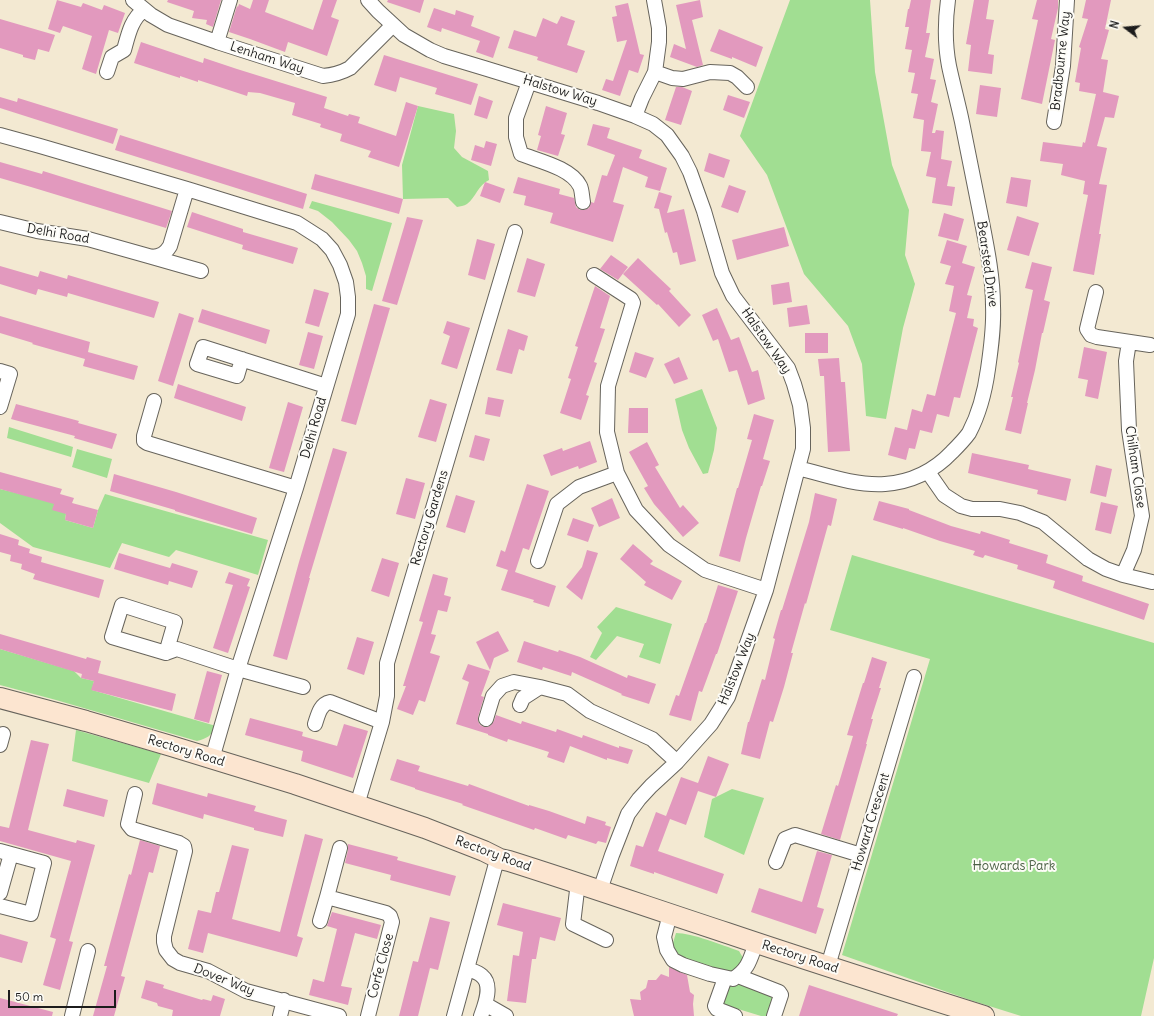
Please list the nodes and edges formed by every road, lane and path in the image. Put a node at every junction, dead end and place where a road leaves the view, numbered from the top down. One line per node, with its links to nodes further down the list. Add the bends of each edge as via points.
1 (133, 0): 7 (street, Lenham Way)
2 (230, 0): 9 (street)
3 (368, 0): 8 (street, Halstow Way)
4 (654, 0): 11 (street, via 659,28)
5 (948, 0): 33 (street, Bearsted Drive, via 946,41 949,66 990,270 994,306 993,338 979,410 974,422 960,444)
6 (1068, 0): 15 (street, Bradbourne Way, via 1064,66)
7 (144, 10): 9 (street, Lenham Way, via 168,25); 10 (street, via 138,14 131,28 124,50 112,57)
8 (393, 25): 9 (street, Lenham Way, via 350,68 334,75 323,76); 12 (street, Halstow Way, via 404,35 430,50)
9 (217, 42)
10 (107, 72)
11 (655, 72): 13 (street, via 683,79 710,72 730,73); 14 (street)
12 (529, 82): 14 (street, Halstow Way); 18 (street, via 516,118 516,137 521,154 558,167 574,177 581,187)
13 (747, 87)
14 (635, 116): 32 (street, Halstow Way, via 653,124 667,135 682,156 704,211 722,273 733,296 788,368 798,398 803,428)
15 (1054, 122)
16 (0, 136): 17 (street, Delhi Road)
17 (187, 189): 21 (street, via 170,246 162,255); 29 (street, Delhi Road, via 297,223 322,239 332,250 346,282 348,314)
18 (583, 202)
19 (0, 222): 21 (street, Delhi Road, via 88,239)
20 (515, 232): 48 (street, Rectory Gardens, via 387,663 387,696)
21 (152, 257): 22 (street, Delhi Road)
22 (201, 271)
23 (594, 274): 34 (street, via 631,299 633,303 608,386 608,432)
24 (1096, 292): 25 (street, via 1088,329 1091,335)
25 (1129, 342): 26 (street); 37 (street, Chilham Close, via 1126,361 1129,430 1142,516 1134,550)
26 (1150, 345)
27 (242, 359): 29 (street)
28 (0, 371): 31 (street, via 10,374)
29 (326, 386): 35 (street, Delhi Road)
30 (154, 401): 35 (street, via 144,436 147,444)
31 (0, 407)
32 (798, 468): 33 (street, Bearsted Drive, via 864,483 884,484 903,481); 39 (street, Halstow Way)
33 (928, 472): 37 (street, via 944,496 961,506 972,509 1000,509 1043,522 1088,559)
34 (616, 473): 36 (street, via 579,487 557,504); 39 (street, via 636,510 669,545 705,570)
35 (296, 488): 41 (street, Delhi Road)
36 (538, 561)
37 (1123, 575): 38 (street)
38 (1152, 582)
39 (766, 590): 51 (street, Halstow Way, via 728,697 711,724)
40 (166, 653): 40 (street, via 175,622 122,605 112,637); 41 (street, via 177,649)
41 (238, 669): 43 (street); 50 (street, Delhi Road)
42 (914, 677): 56 (street, Howard Crescent)
43 (303, 687)
44 (540, 687): 46 (street, via 523,698); 47 (street, via 514,682 502,686 493,696); 51 (street, via 567,694 590,711 652,739)
45 (0, 698): 50 (street, Rectory Road)
46 (520, 705)
47 (486, 718)
48 (382, 722): 49 (street, via 330,702 322,706); 53 (street, Rectory Gardens)
49 (315, 724)
50 (212, 759): 53 (street, Rectory Road)
51 (677, 762): 60 (street, Halstow Way, via 651,786 628,814)
52 (135, 794): 72 (street, Dover Way, via 128,824 132,830 184,846 185,851 164,936 169,955 180,963 208,971 246,991)
53 (356, 805): 57 (street, Rectory Road, via 484,850)
54 (340, 848): 62 (street)
55 (5, 852): 61 (street); 63 (street, via 44,863 30,914)
56 (861, 855): 58 (street, via 795,835 786,839); 69 (street, Howard Crescent)
57 (500, 859): 59 (street, Rectory Road); 70 (street, via 495,867)
58 (776, 862)
59 (578, 882): 60 (street, Rectory Road); 66 (street, via 573,924)
60 (600, 890): 64 (street, Rectory Road)
61 (0, 893)
62 (327, 897): 65 (street); 77 (street, Corfe Close, via 390,916 391,928)
63 (0, 906)
64 (670, 914): 67 (street, Rectory Road); 71 (street, via 664,937 673,960 710,974)
65 (320, 921)
66 (606, 940)
67 (756, 943): 69 (street, Rectory Road); 71 (street, via 748,966)
68 (88, 951): 74 (street)
69 (828, 966): 82 (street, Rectory Road)
70 (467, 969): 73 (street, via 479,974 487,984); 78 (street)
71 (732, 977): 80 (street, via 715,1006); 81 (street, via 779,992 781,994)
72 (284, 1000): 75 (street); 76 (street, Dover Way)
73 (483, 1010): 79 (street)
74 (72, 1016)
75 (280, 1016)
76 (339, 1016)
77 (368, 1016)
78 (454, 1016)
79 (506, 1016)
80 (736, 1016)
81 (774, 1016)
82 (984, 1016)

